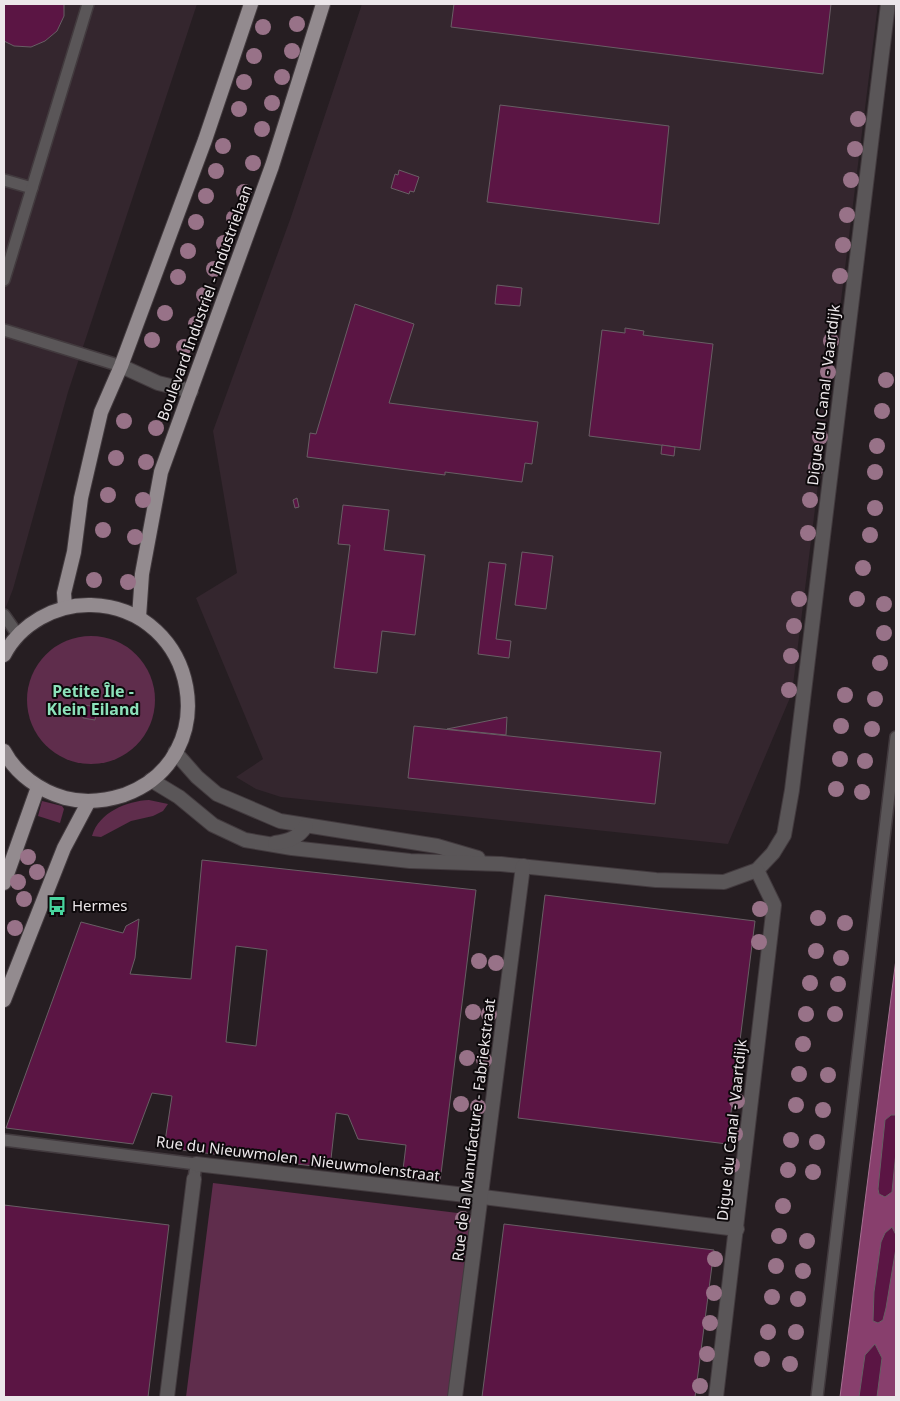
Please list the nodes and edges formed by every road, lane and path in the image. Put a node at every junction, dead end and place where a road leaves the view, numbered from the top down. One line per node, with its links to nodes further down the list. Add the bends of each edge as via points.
1 (88, 4): 6 (lane)
2 (251, 4): 9 (main road, via 205,140)
3 (323, 4): 10 (main road, Boulevard Industriel - Industrielaan, via 272,166)
4 (888, 4): 26 (street, Digue du Canal - Vaartdijk, via 792,790 784,835)
5 (4, 180): 6 (lane)
6 (32, 188): 7 (lane)
7 (4, 280)
8 (4, 330): 9 (lane)
9 (121, 366): 10 (street, via 158,383); 11 (main road, via 101,412 64,593)
10 (190, 391): 13 (main road, Boulevard Industriel - Industrielaan, via 161,472 142,574)
11 (65, 607): 13 (main road, via 103,605); 14 (main road, via 32,623)
12 (4, 615): 14 (lane)
13 (139, 617): 18 (main road, via 168,643 185,677 188,715)
14 (18, 635): 15 (main road)
15 (4, 655)
16 (896, 737): 37 (lane)
17 (4, 751): 20 (main road, via 21,774)
18 (175, 752): 19 (main road); 22 (street, via 217,794 280,820)
19 (151, 780): 21 (main road, via 132,792 111,799); 23 (street, via 214,825 245,840)
20 (38, 787): 21 (main road, via 54,795); 27 (main road)
21 (89, 801): 28 (main road, via 64,848)
22 (306, 826): 23 (street, via 301,834 289,841); 24 (street, via 437,846)
23 (267, 844): 24 (street, via 410,861)
24 (501, 864): 25 (street)
25 (523, 866): 26 (street, via 656,880 724,882); 32 (street, Rue de la Manufacture - Fabriekstraat)
26 (757, 870): 33 (street, Digue du Canal - Vaartdijk, via 774,905)
27 (4, 884)
28 (4, 1000)
29 (4, 1140): 30 (lane, Rue du Nieuwmolen - Nieuwmolenstraat)
30 (196, 1164): 31 (lane); 32 (street, Rue du Nieuwmolen - Nieuwmolenstraat)
31 (194, 1179): 34 (street)
32 (483, 1197): 33 (street, Rue du Nieuwmolen - Nieuwmolenstraat); 35 (street, Rue de la Manufacture - Fabriekstraat)
33 (737, 1229): 36 (street, Digue du Canal - Vaartdijk)
34 (167, 1397)
35 (455, 1397)
36 (716, 1397)
37 (818, 1397)

